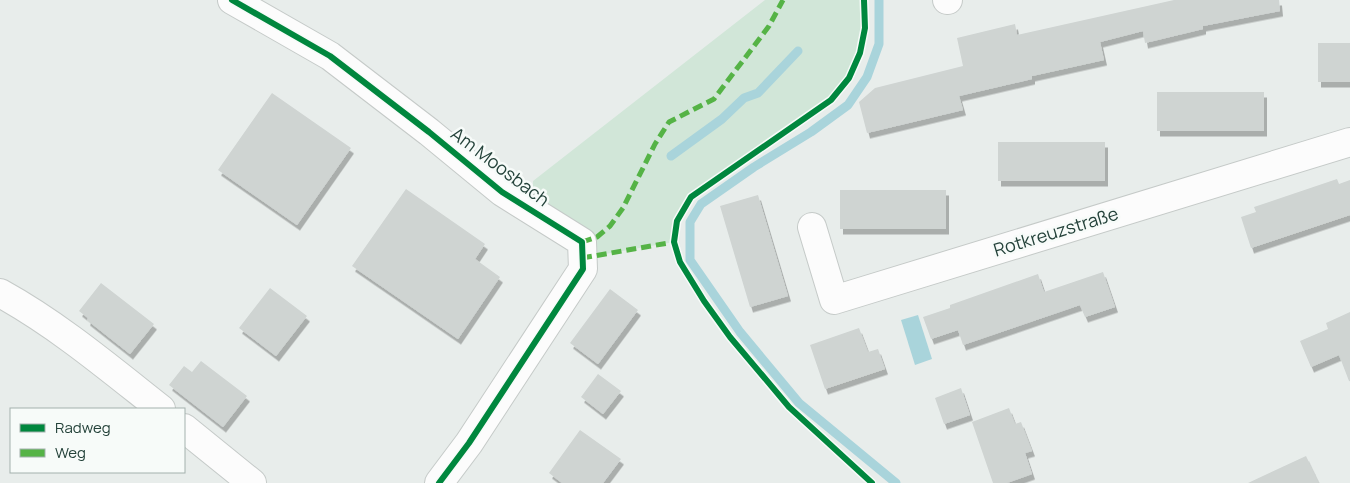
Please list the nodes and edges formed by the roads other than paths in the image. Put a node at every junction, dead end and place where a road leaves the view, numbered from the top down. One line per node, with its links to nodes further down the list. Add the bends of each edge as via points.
1 (232, 0): 8 (street, Am Moosbach, via 330,56 502,192 582,242 583,269 469,443)
2 (1350, 142): 3 (street, Rotkreuzstraße, via 834,300)
3 (812, 227)
4 (0, 293): 5 (street, via 102,362)
5 (159, 408)
6 (185, 429): 7 (street)
7 (252, 483)
8 (439, 483)

